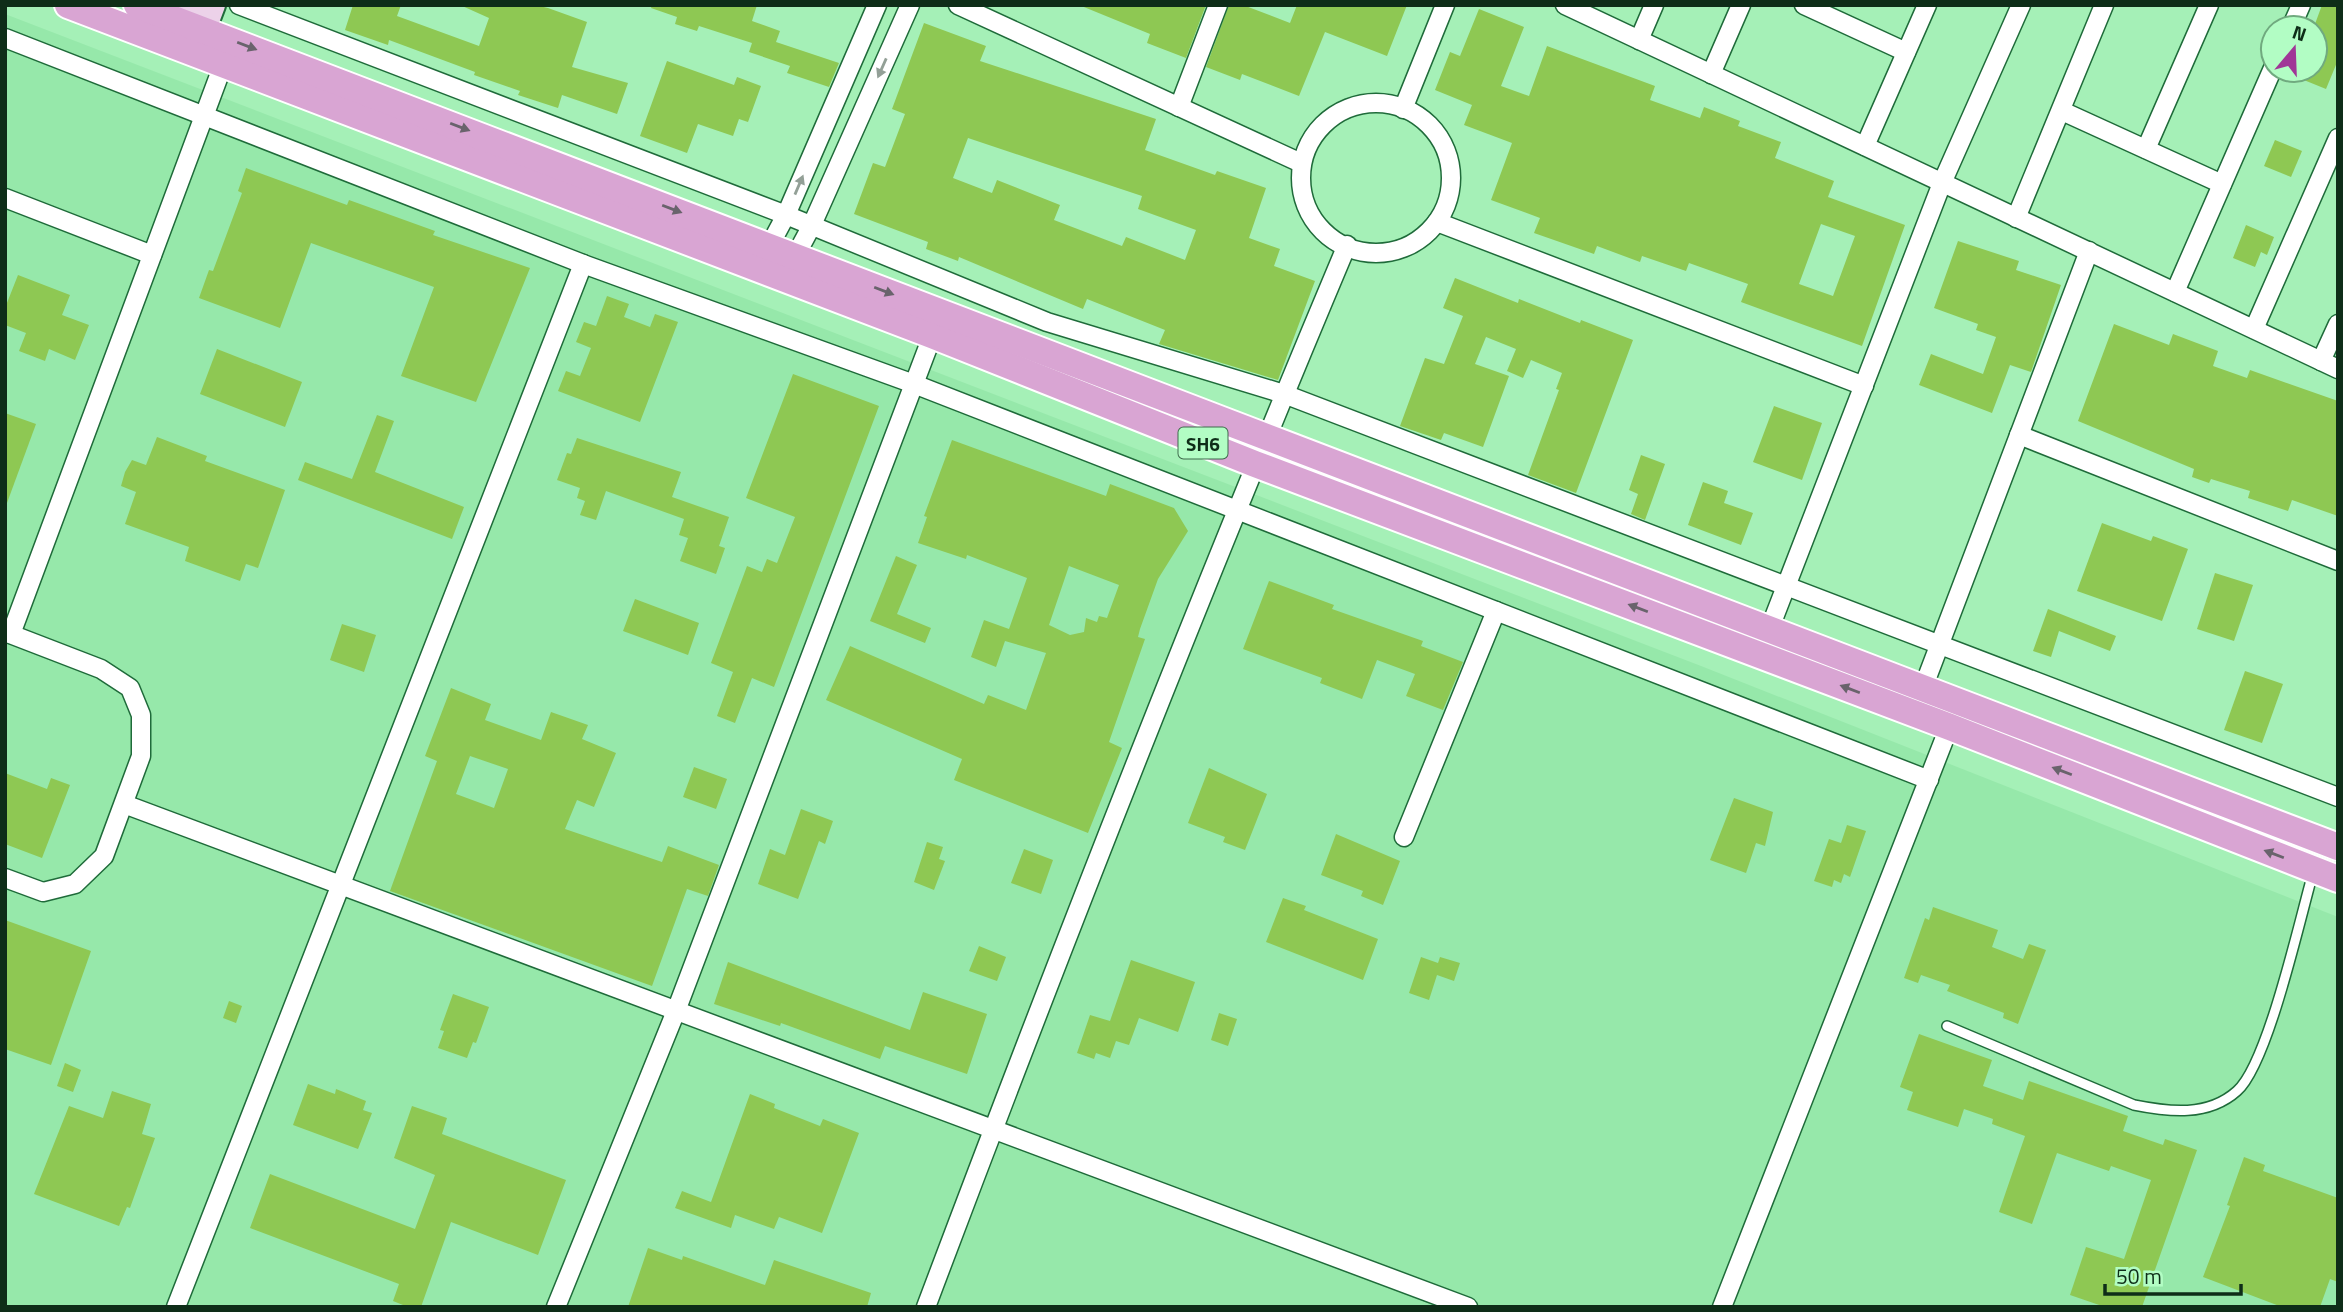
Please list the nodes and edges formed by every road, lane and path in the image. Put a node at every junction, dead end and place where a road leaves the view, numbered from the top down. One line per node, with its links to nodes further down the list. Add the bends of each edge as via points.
1 (68, 5): 19 (main road, SH6)
2 (137, 5): 19 (main road, SH6)
3 (239, 5): 37 (street)
4 (877, 5): 37 (street, one-way to 4)
5 (909, 5): 40 (street, one-way to 40)
6 (958, 5): 26 (street)
7 (1218, 5): 26 (street)
8 (1445, 5): 27 (street)
9 (1564, 5): 21 (street)
10 (1654, 5): 21 (street)
11 (1741, 5): 24 (street)
12 (1804, 5): 18 (street)
13 (1927, 5): 22 (street)
14 (2021, 5): 34 (street)
15 (2083, 5): 17 (street)
16 (2209, 5): 32 (street)
17 (2102, 9): 28 (street)
18 (1833, 11): 22 (street)
19 (193, 27): 23 (main road, SH6); 44 (main road, SH6, one-way to 44)
20 (5, 38): 29 (street)
21 (1639, 40): 24 (street)
22 (1906, 52): 31 (street)
23 (223, 65): 29 (street); 44 (main road, SH6)
24 (1712, 74): 31 (street)
25 (2266, 84): 35 (street)
26 (1180, 107): 33 (street)
27 (1404, 108): 33 (street, via 1390,103 1360,104 1333,115 1313,135); 39 (street, via 1439,135 1450,162 1450,192)
28 (2062, 111): 32 (street); 38 (street)
29 (204, 118): 43 (street); 45 (street)
30 (2338, 138): 50 (street)
31 (1865, 146): 34 (street)
32 (2146, 149): 35 (street)
33 (1301, 163): 41 (street, via 1301,192 1313,220 1329,237)
34 (1942, 183): 38 (street); 53 (street)
35 (2222, 184): 47 (street)
36 (5, 198): 43 (street)
37 (786, 215): 40 (street); 44 (street)
38 (2016, 218): 42 (street)
39 (1437, 222): 41 (street, via 1419,240 1392,251 1362,252); 53 (street)
40 (811, 228): 46 (street); 54 (street, via 1046,322)
41 (1347, 245): 54 (street)
42 (2089, 251): 47 (street); 55 (street)
43 (152, 255): 62 (street)
44 (763, 257): 46 (main road, SH6)
45 (583, 264): 52 (street); 74 (street)
46 (790, 267): 48 (main road, SH6)
47 (2175, 292): 50 (street)
48 (937, 324): 52 (street); 56 (main road, SH6); 57 (main road, SH6)
49 (2338, 324): 51 (street)
50 (2254, 329): 51 (street)
51 (2330, 365)
52 (914, 384): 58 (street); 75 (street)
53 (1864, 386): 60 (street)
54 (1284, 394): 56 (street); 60 (street)
55 (2019, 435): 59 (street); 64 (street)
56 (1265, 438): 57 (street); 63 (main road, SH6)
57 (1255, 464): 58 (street); 63 (main road, SH6, one-way to 57)
58 (1237, 510): 61 (street); 77 (street)
59 (2338, 561)
60 (1786, 586): 63 (street); 64 (street)
61 (1496, 611): 67 (street); 70 (street)
62 (8, 633): 69 (street, via 101,669 130,688 141,716 141,756)
63 (1764, 642): 65 (main road, SH6)
64 (1940, 645): 65 (street); 68 (street)
65 (1919, 701): 66 (main road, SH6)
66 (1954, 714): 67 (street); 71 (main road, SH6); 72 (main road, SH6, one-way to 66)
67 (1929, 780): 82 (street)
68 (2338, 797)
69 (124, 804): 73 (street, via 104,856 75,884 43,892); 74 (street)
70 (1405, 837)
71 (2338, 847)
72 (2326, 874): 76 (lane, via 2254,1067 2239,1090 2218,1104 2167,1112 2134,1105)
73 (5, 878)
74 (339, 885): 75 (street); 78 (street)
75 (676, 1011): 77 (street); 79 (street)
76 (1947, 1026)
77 (992, 1129): 80 (street); 81 (street)
78 (176, 1307)
79 (556, 1307)
80 (926, 1307)
81 (1468, 1307)
82 (1722, 1307)

